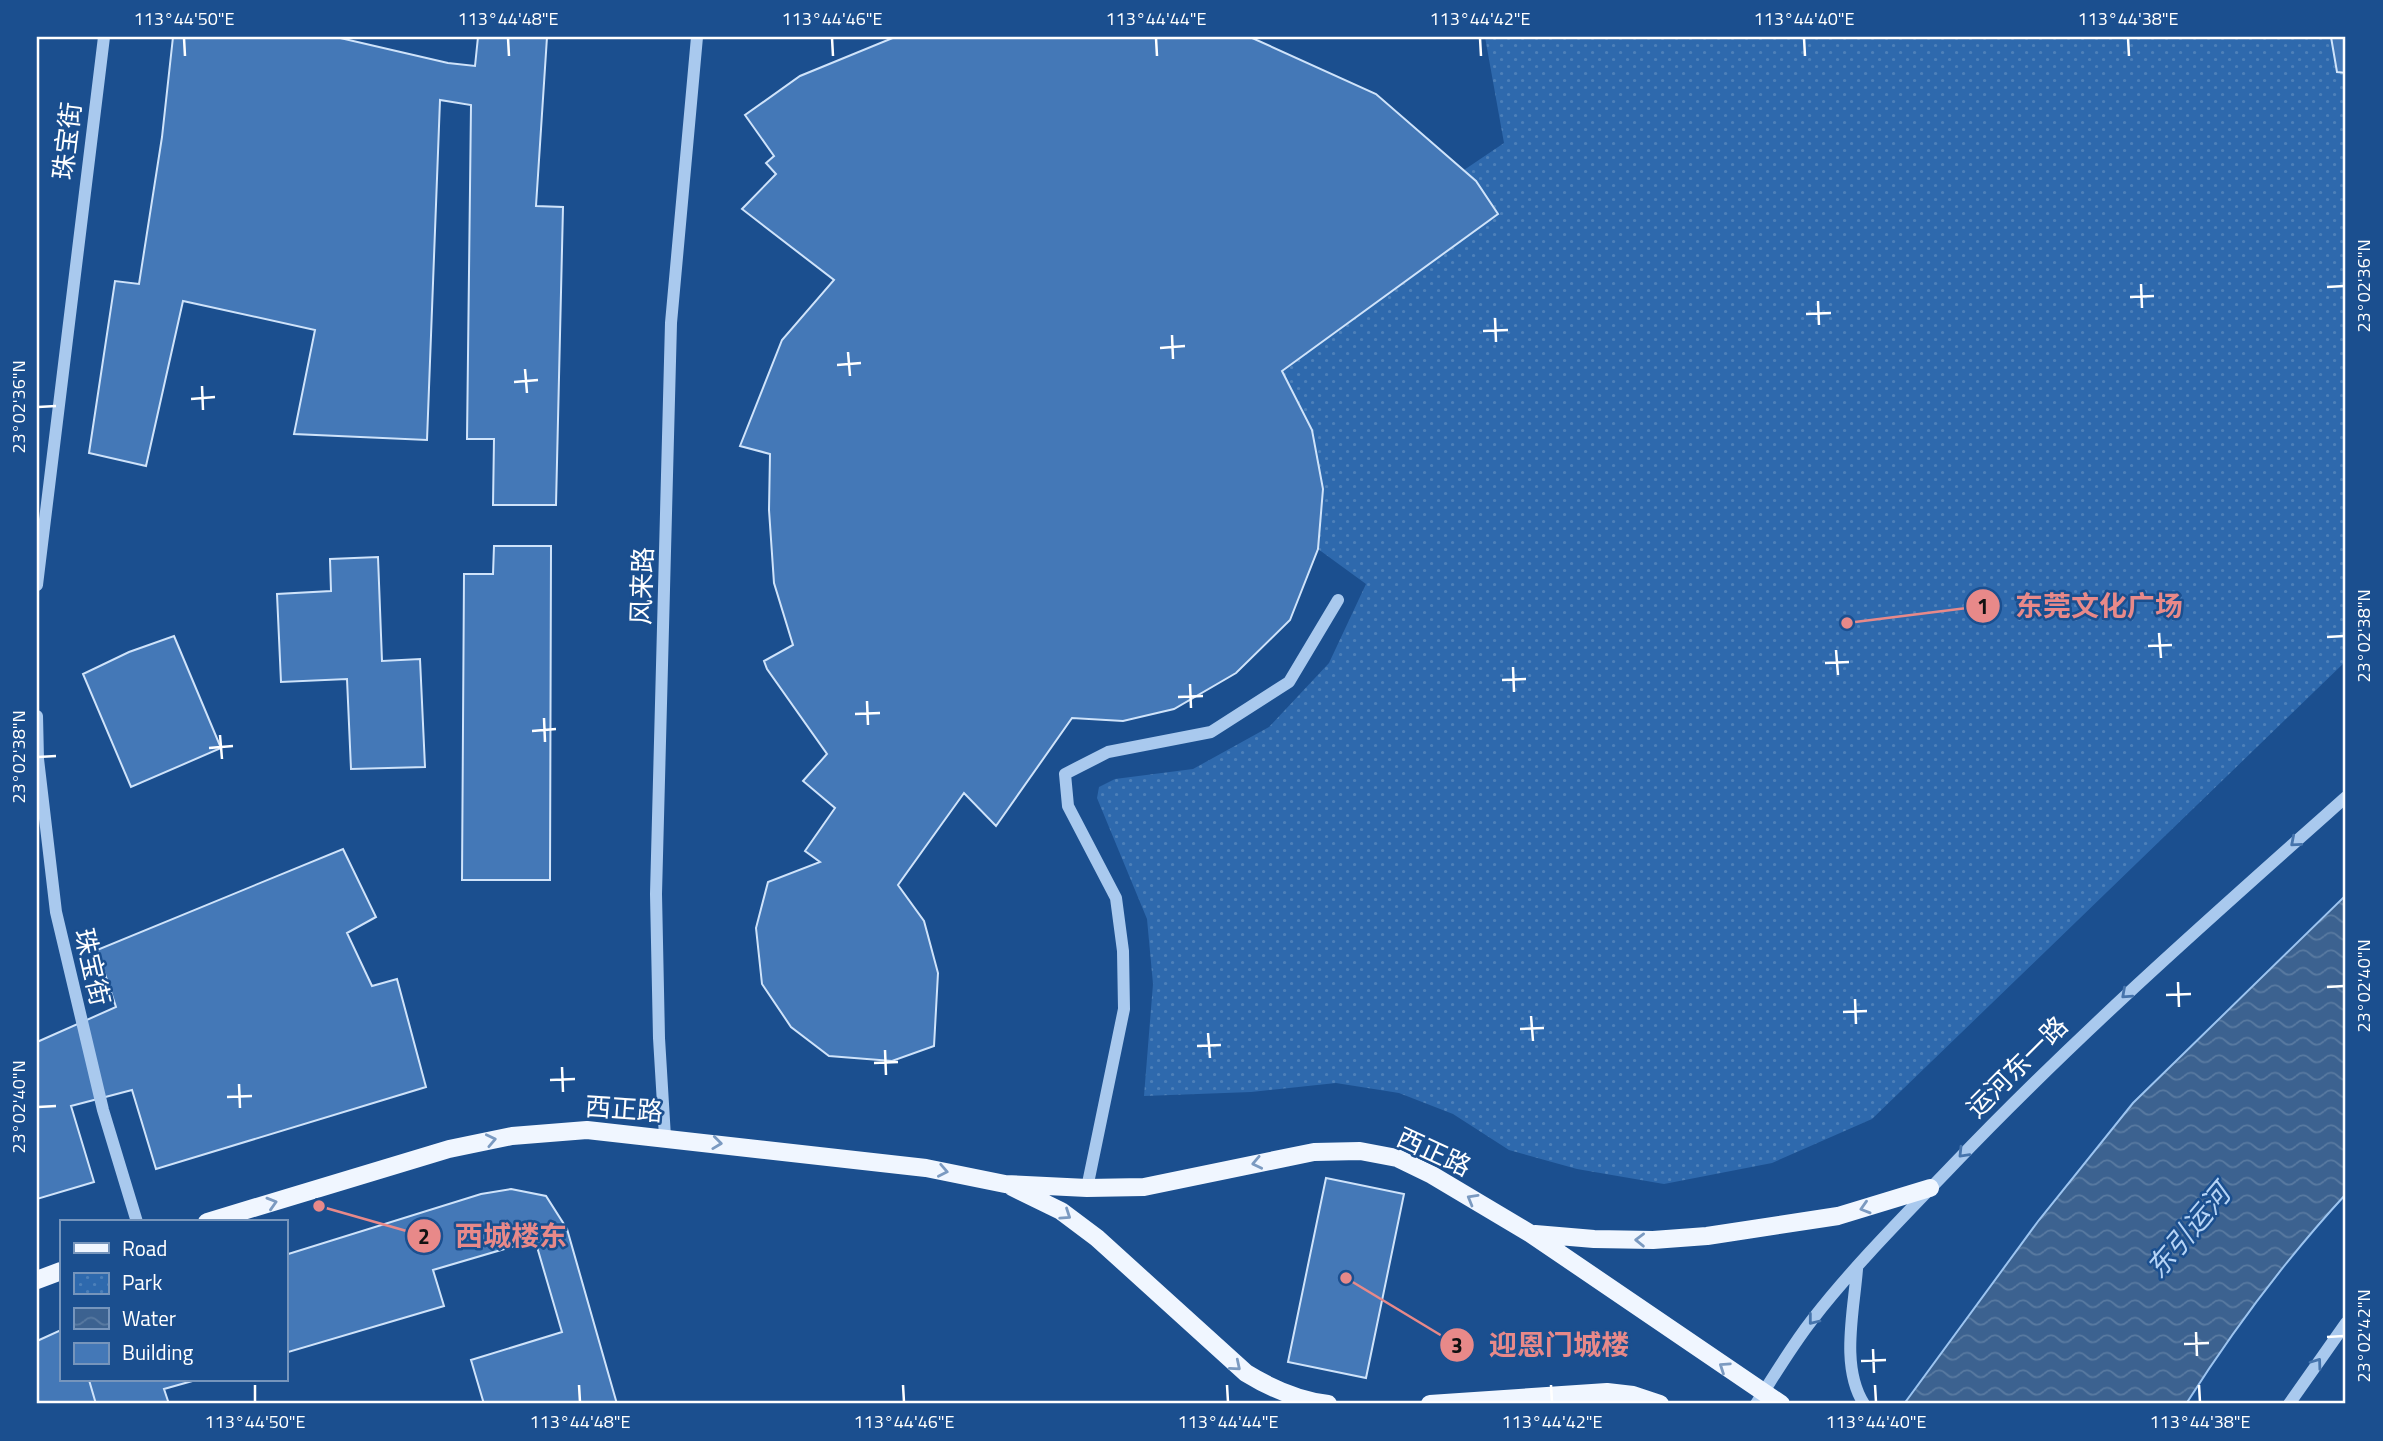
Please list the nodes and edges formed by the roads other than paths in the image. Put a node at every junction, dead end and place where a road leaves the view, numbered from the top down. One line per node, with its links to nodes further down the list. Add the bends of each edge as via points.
1 (104, 37): 3 (street, 珠宝街)
2 (697, 37): 7 (street, 风来路, via 671,323 656,894)
3 (37, 585)
4 (1338, 600): 9 (street, via 1289,682 1212,732 1108,752 1065,774 1068,806 1116,898 1123,951 1124,1009)
5 (37, 716): 11 (street, 珠宝街, via 56,912 103,1110)
6 (2346, 797): 10 (street, 运河东一路, one-way to 10, via 2082,1033)
7 (665, 1137): 8 (main road, 西正路, one-way to 8, via 926,1168); 12 (main road, 西正路, one-way to 7, via 449,1149 512,1136 587,1130)
8 (1005, 1184): 9 (main road, 西正路); 19 (main road, 西正路, one-way to 19, via 1061,1211 1097,1238 1246,1374 1270,1389)
9 (1087, 1188): 13 (main road, 西正路, one-way to 9, via 1397,1158 1360,1151 1314,1153 1144,1187)
10 (1930, 1188): 13 (main road, one-way to 13, via 1838,1216 1707,1236 1653,1240); 14 (street, 运河东一路)
11 (136, 1220)
12 (214, 1220)
13 (1531, 1234): 18 (main road, 西正路, one-way to 13)
14 (1857, 1268): 18 (street, 运河东一路, one-way to 18, via 1813,1319); 23 (street, via 1852,1358)
15 (60, 1271): 16 (main road)
16 (37, 1280)
17 (2346, 1323): 24 (street, one-way to 17)
18 (1759, 1399): 22 (main road, 西正路)
19 (1328, 1404)
20 (1430, 1404): 21 (main road, via 1606,1392)
21 (1661, 1404)
22 (1781, 1404)
23 (1864, 1404)
24 (2289, 1404)

